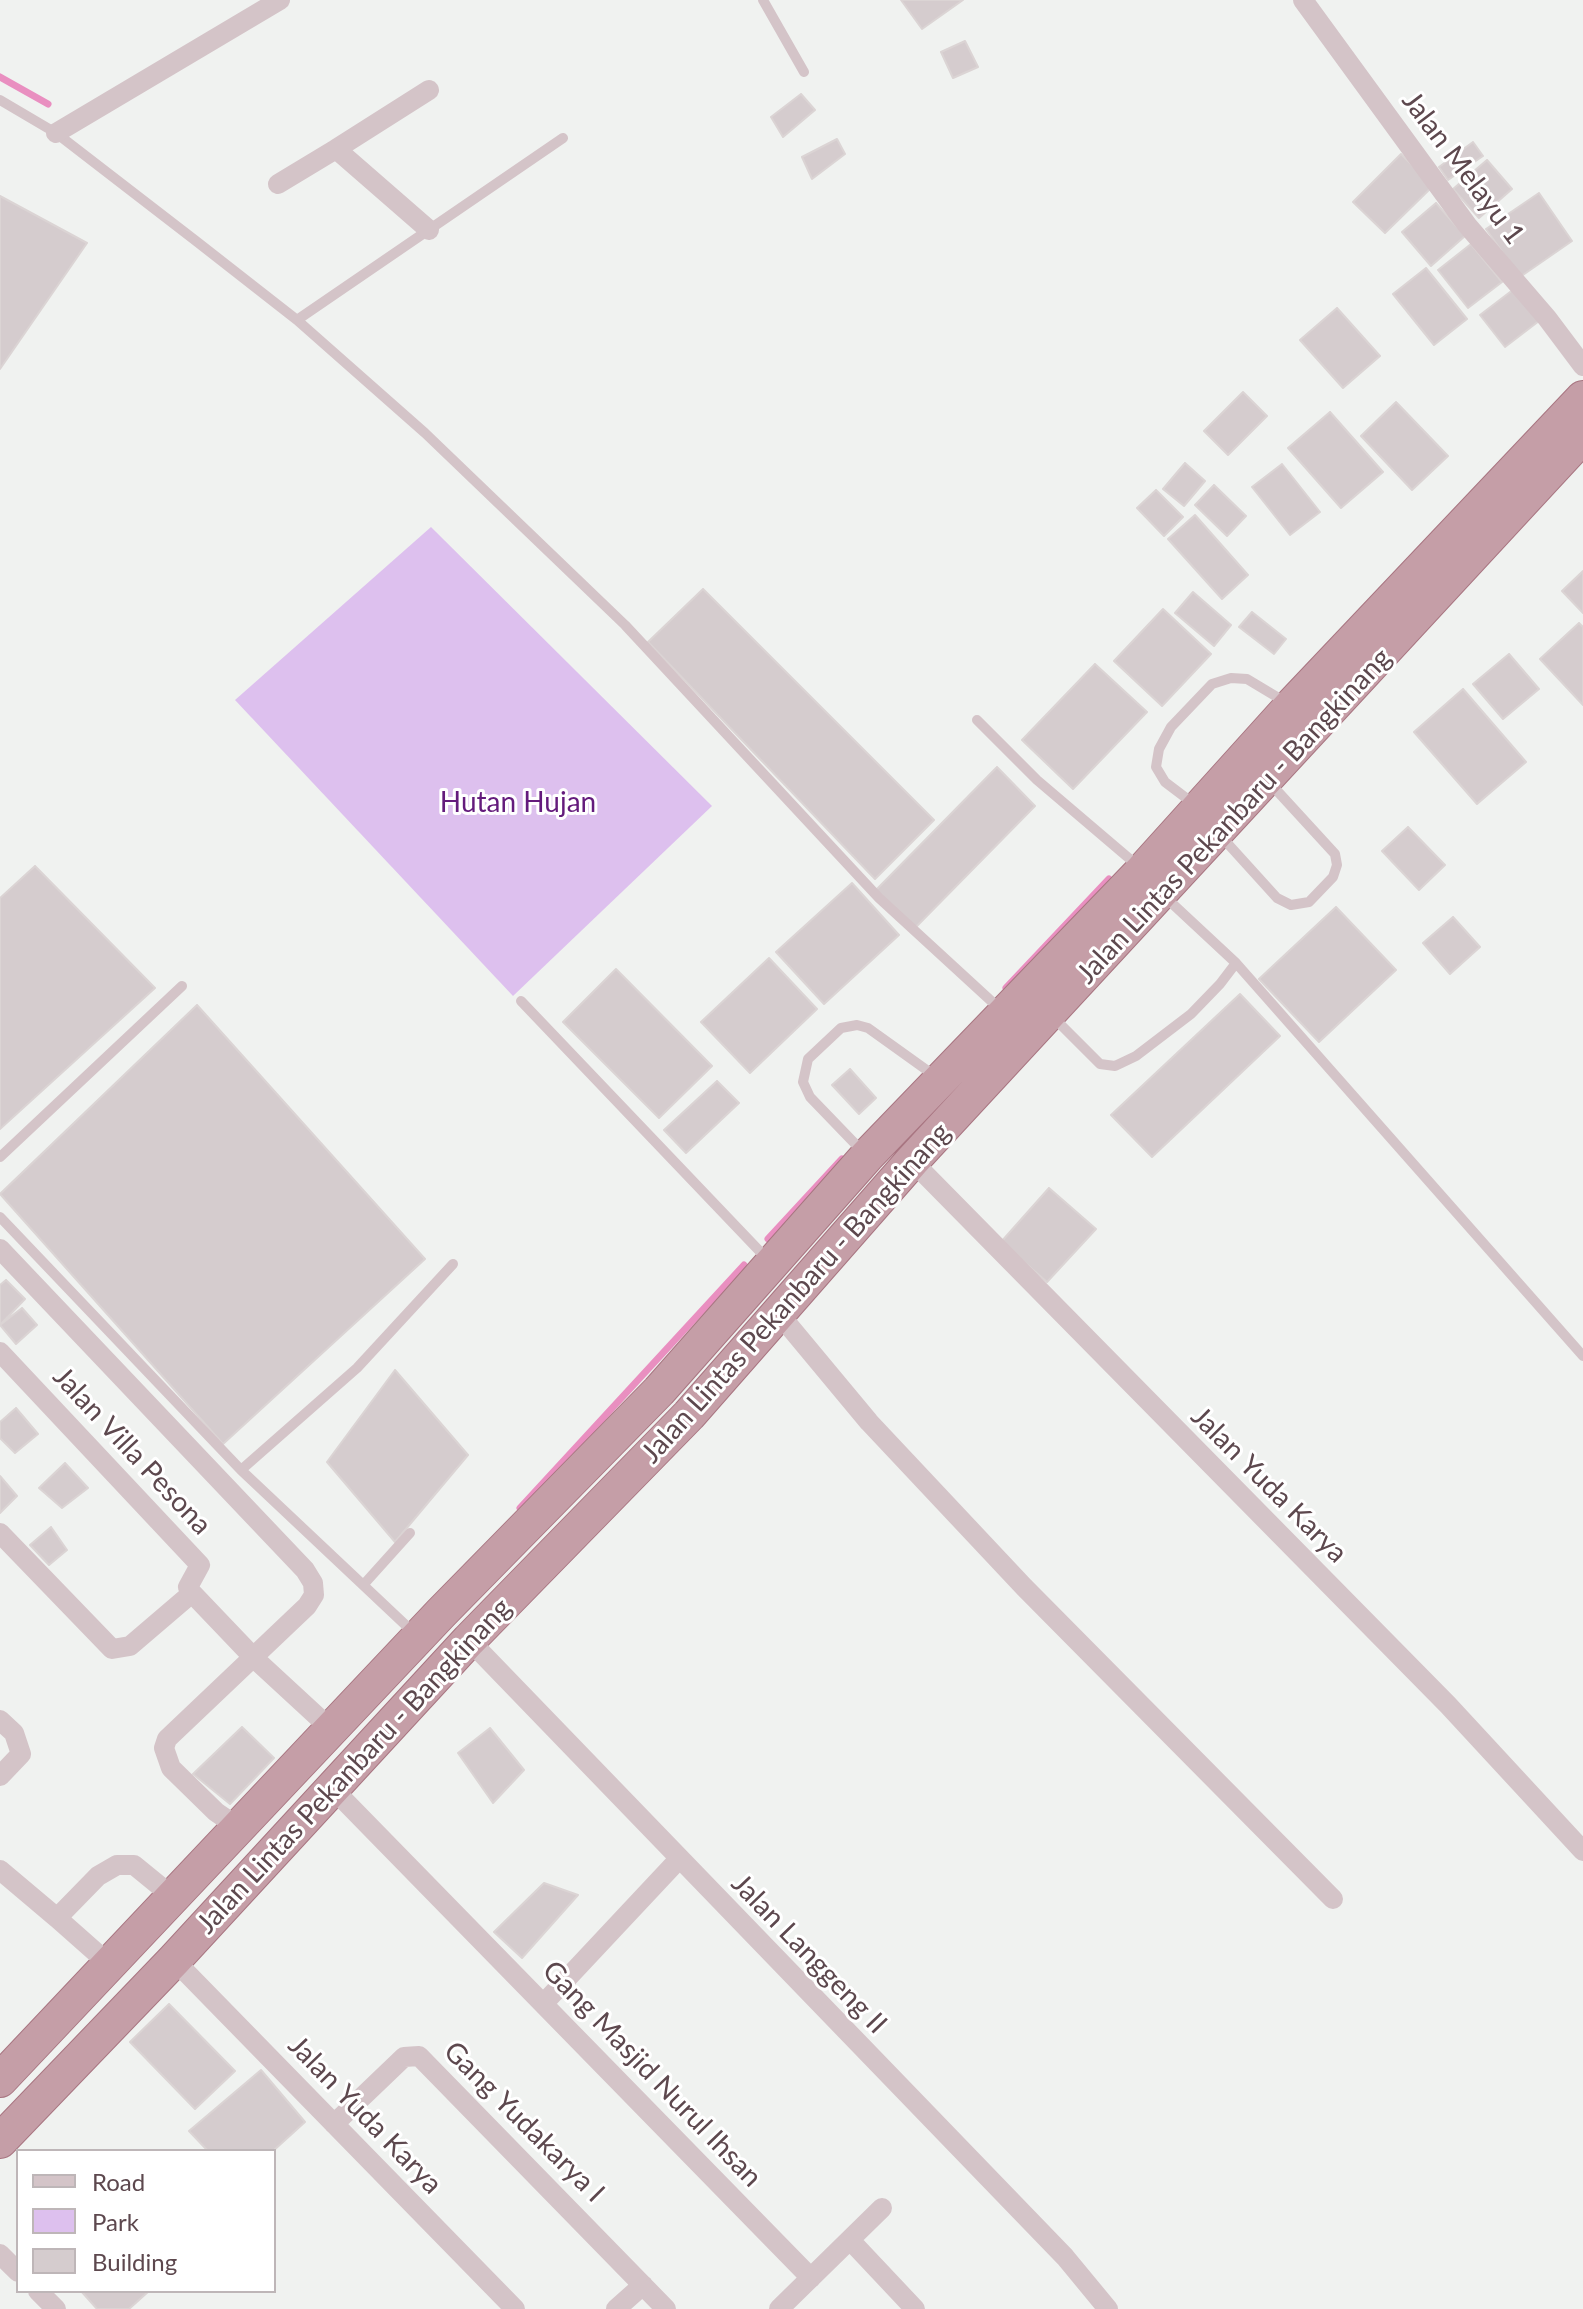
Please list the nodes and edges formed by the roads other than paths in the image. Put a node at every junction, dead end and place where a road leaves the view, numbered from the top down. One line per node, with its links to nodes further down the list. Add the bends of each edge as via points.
1 (280, 0): 7 (street)
2 (763, 0): 4 (lane)
3 (1303, 0): 13 (street, Jalan Melayu 1, via 1467,225)
4 (804, 72)
5 (429, 90): 9 (street)
6 (0, 100): 7 (lane)
7 (56, 133): 12 (lane)
8 (563, 138): 11 (lane)
9 (336, 149): 10 (street); 11 (street)
10 (278, 184)
11 (429, 230): 12 (lane)
12 (297, 320): 24 (lane, via 425,433 625,625 879,898)
13 (1583, 366)
14 (1583, 398): 16 (highway, Jalan Lintas Pekanbaru - Bangkinang)
15 (1583, 436): 18 (highway, Jalan Lintas Pekanbaru - Bangkinang)
16 (1291, 706): 19 (highway, Jalan Lintas Pekanbaru - Bangkinang); 19 (lane, via 1247,679 1231,678 1212,684 1171,727 1156,767 1165,782)
17 (977, 720): 20 (lane)
18 (1268, 780): 19 (highway, Jalan Lintas Pekanbaru - Bangkinang); 19 (lane, via 1335,854 1333,877 1309,902 1291,905 1277,898)
19 (1208, 820): 20 (highway, Jalan Lintas Pekanbaru - Bangkinang)
20 (1152, 882): 21 (lane); 24 (highway, Jalan Lintas Pekanbaru - Bangkinang); 25 (highway, Jalan Lintas Pekanbaru - Bangkinang)
21 (1236, 963): 25 (lane, via 1191,1014 1115,1066 1100,1064); 36 (lane)
22 (182, 986): 28 (lane)
23 (521, 1001): 33 (lane)
24 (1005, 1014): 26 (highway, Jalan Lintas Pekanbaru - Bangkinang)
25 (1051, 1015): 29 (highway, Jalan Lintas Pekanbaru - Bangkinang)
26 (942, 1081): 27 (highway, Jalan Lintas Pekanbaru - Bangkinang); 27 (lane, via 857,1025 841,1028 808,1059 803,1082 810,1097)
27 (867, 1156): 33 (highway, Jalan Lintas Pekanbaru - Bangkinang)
28 (0, 1157)
29 (912, 1161): 34 (highway, Jalan Lintas Pekanbaru - Bangkinang); 52 (street, Jalan Yuda Karya, via 1448,1705)
30 (0, 1217): 39 (lane)
31 (0, 1249): 46 (street, via 305,1570 314,1595)
32 (453, 1264): 39 (lane, via 357,1368)
33 (773, 1266): 37 (highway, Jalan Lintas Pekanbaru - Bangkinang)
34 (780, 1315): 38 (highway, Jalan Lintas Pekanbaru - Bangkinang); 56 (street, via 869,1422 1024,1587)
35 (0, 1352): 43 (street, Jalan Villa Pesona, via 200,1565 188,1587)
36 (1583, 1356)
37 (659, 1391): 38 (highway); 44 (highway, Jalan Lintas Pekanbaru - Bangkinang)
38 (689, 1415): 45 (highway, Jalan Lintas Pekanbaru - Bangkinang)
39 (241, 1470): 42 (lane)
40 (0, 1533): 43 (street, via 112,1649 130,1646)
41 (410, 1533): 42 (lane)
42 (365, 1583): 44 (lane)
43 (192, 1593): 46 (street)
44 (418, 1637): 48 (highway, Jalan Lintas Pekanbaru - Bangkinang)
45 (469, 1640): 50 (highway, Jalan Lintas Pekanbaru - Bangkinang); 53 (street, Jalan Langgeng II)
46 (255, 1659): 48 (street); 51 (street, via 167,1739 164,1748 171,1768)
47 (0, 1720): 49 (street, via 14,1733 21,1754)
48 (332, 1730): 51 (highway, Jalan Lintas Pekanbaru - Bangkinang)
49 (0, 1776)
50 (333, 1789): 58 (highway, Jalan Lintas Pekanbaru - Bangkinang); 60 (street, Gang Masjid Nurul Ihsan)
51 (238, 1827): 55 (highway, Jalan Lintas Pekanbaru - Bangkinang)
52 (1583, 1851)
53 (679, 1859): 60 (street); 77 (street, Jalan Langgeng II, via 1065,2257)
54 (0, 1870): 57 (street)
55 (172, 1896): 57 (street, via 134,1865 117,1865 98,1876); 59 (highway, Jalan Lintas Pekanbaru - Bangkinang)
56 (1333, 1899)
57 (57, 1918): 59 (street)
58 (174, 1960): 62 (street, Jalan Yuda Karya); 63 (highway, Jalan Lintas Pekanbaru - Bangkinang)
59 (109, 1964): 61 (highway, Jalan Lintas Pekanbaru - Bangkinang)
60 (545, 2002): 68 (street, Gang Masjid Nurul Ihsan)
61 (0, 2080)
62 (334, 2124): 69 (street, Gang Yudakarya I, via 389,2069 404,2057 419,2056); 72 (street, Jalan Yuda Karya)
63 (0, 2141)
64 (882, 2208): 65 (street)
65 (850, 2240): 68 (street); 76 (street)
66 (0, 2254): 67 (street)
67 (16, 2270)
68 (811, 2278): 75 (street)
69 (643, 2285): 73 (street); 74 (street, Gang Yudakarya I)
70 (40, 2293): 71 (street)
71 (56, 2309)
72 (515, 2309)
73 (616, 2309)
74 (666, 2309)
75 (779, 2309)
76 (915, 2309)
77 (1108, 2309)

